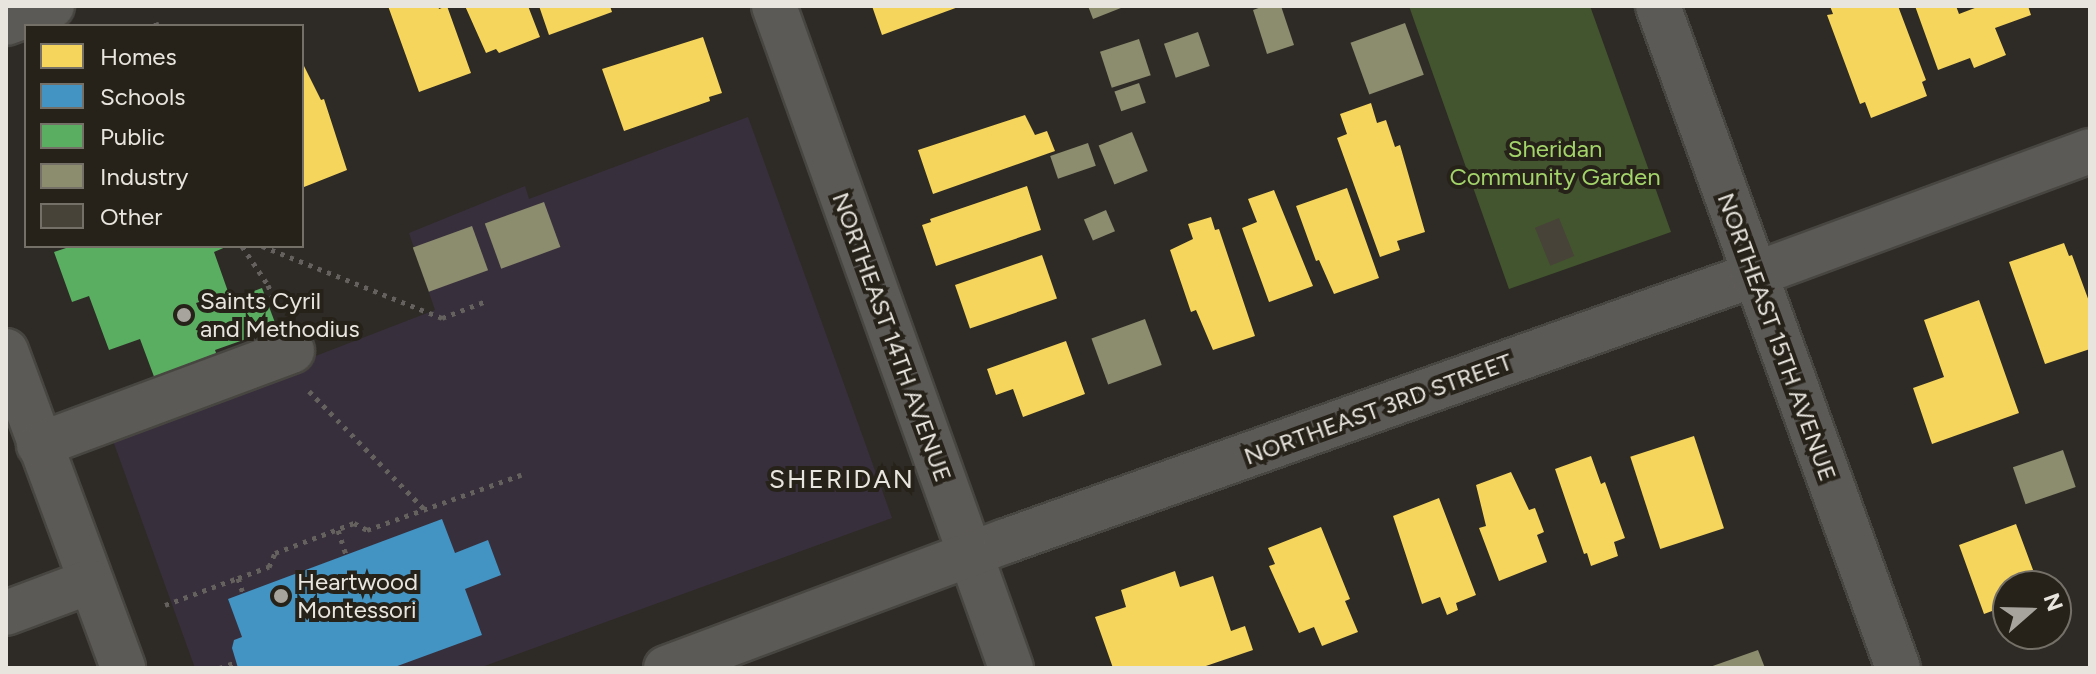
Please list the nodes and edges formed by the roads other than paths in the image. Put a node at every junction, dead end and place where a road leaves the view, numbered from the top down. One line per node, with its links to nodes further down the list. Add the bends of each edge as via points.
1 (52, 6): 4 (street)
2 (774, 6): 10 (street, NORTHEAST 14TH AVENUE)
3 (1658, 6): 6 (street, NORTHEAST 15TH AVENUE)
4 (6, 23)
5 (2090, 151): 6 (street, NORTHEAST 3RD STREET)
6 (1753, 275): 10 (street, NORTHEAST 3RD STREET); 16 (street, NORTHEAST 15TH AVENUE)
7 (6, 351): 9 (street)
8 (292, 351): 9 (street)
9 (39, 445): 11 (street)
10 (970, 555): 14 (street, NORTHEAST 3RD STREET); 15 (street, NORTHEAST 14TH AVENUE)
11 (89, 582): 12 (street); 13 (street)
12 (6, 613)
13 (123, 668)
14 (666, 668)
15 (1011, 668)
16 (1898, 668)

